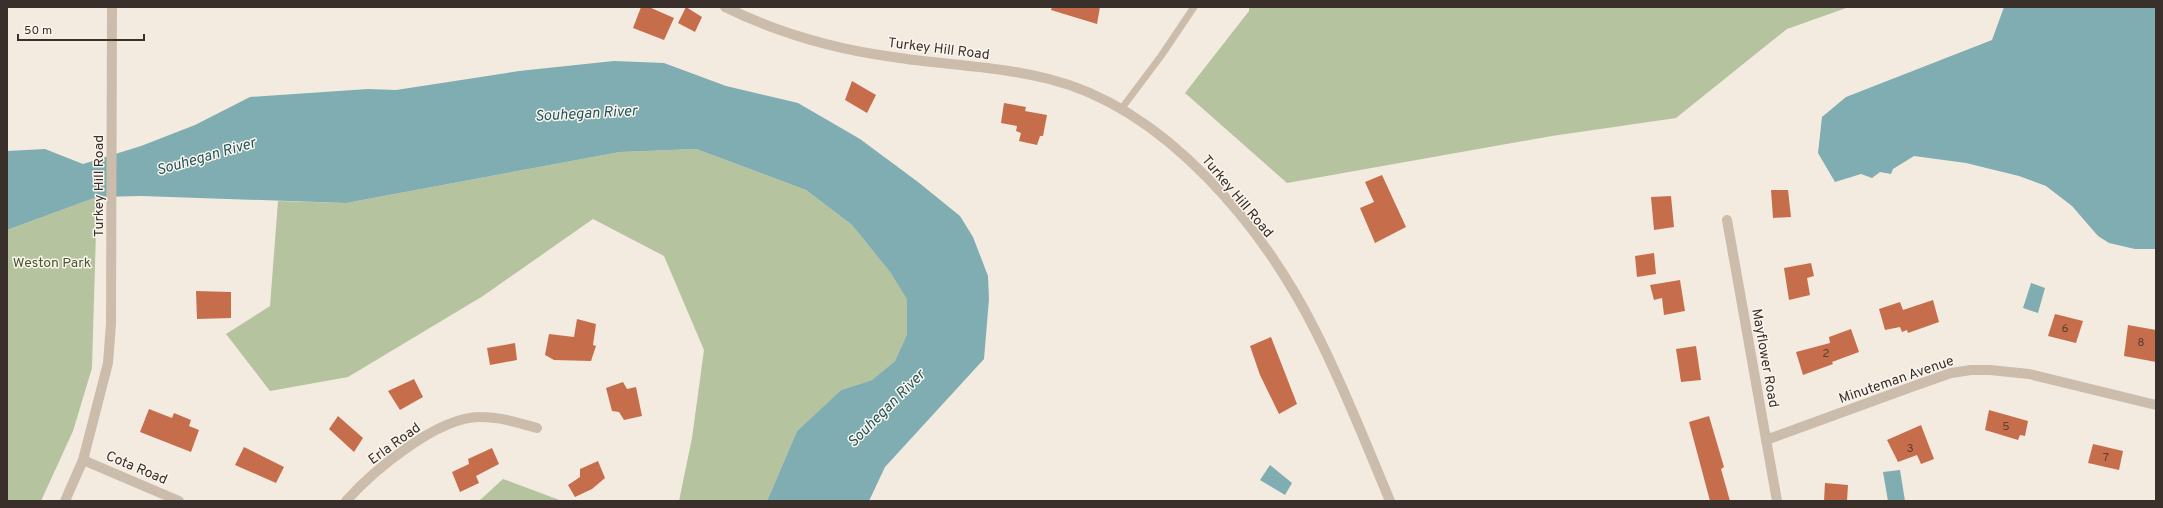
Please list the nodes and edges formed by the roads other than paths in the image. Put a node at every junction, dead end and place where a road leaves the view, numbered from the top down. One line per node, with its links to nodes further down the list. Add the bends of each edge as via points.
1 (112, 7): 9 (street, Turkey Hill Road, via 111,324 108,363)
2 (725, 7): 4 (street, Turkey Hill Road, via 776,30 814,42 891,57 1048,78 1086,90)
3 (1194, 7): 4 (lane, via 1162,56)
4 (1122, 108): 13 (street, Turkey Hill Road, via 1154,130 1213,184 1251,230 1286,279 1337,376)
5 (1727, 220): 8 (street, Mayflower Road)
6 (2156, 405): 8 (street, Minuteman Avenue, via 2029,374 1971,370 1952,373)
7 (538, 428): 12 (street, Erla Road, via 480,417 455,422 401,451)
8 (1766, 440): 14 (street, Mayflower Road)
9 (83, 460): 10 (street, Turkey Hill Road); 11 (street, Cota Road)
10 (65, 501)
11 (179, 501)
12 (346, 501)
13 (1390, 501)
14 (1777, 501)

